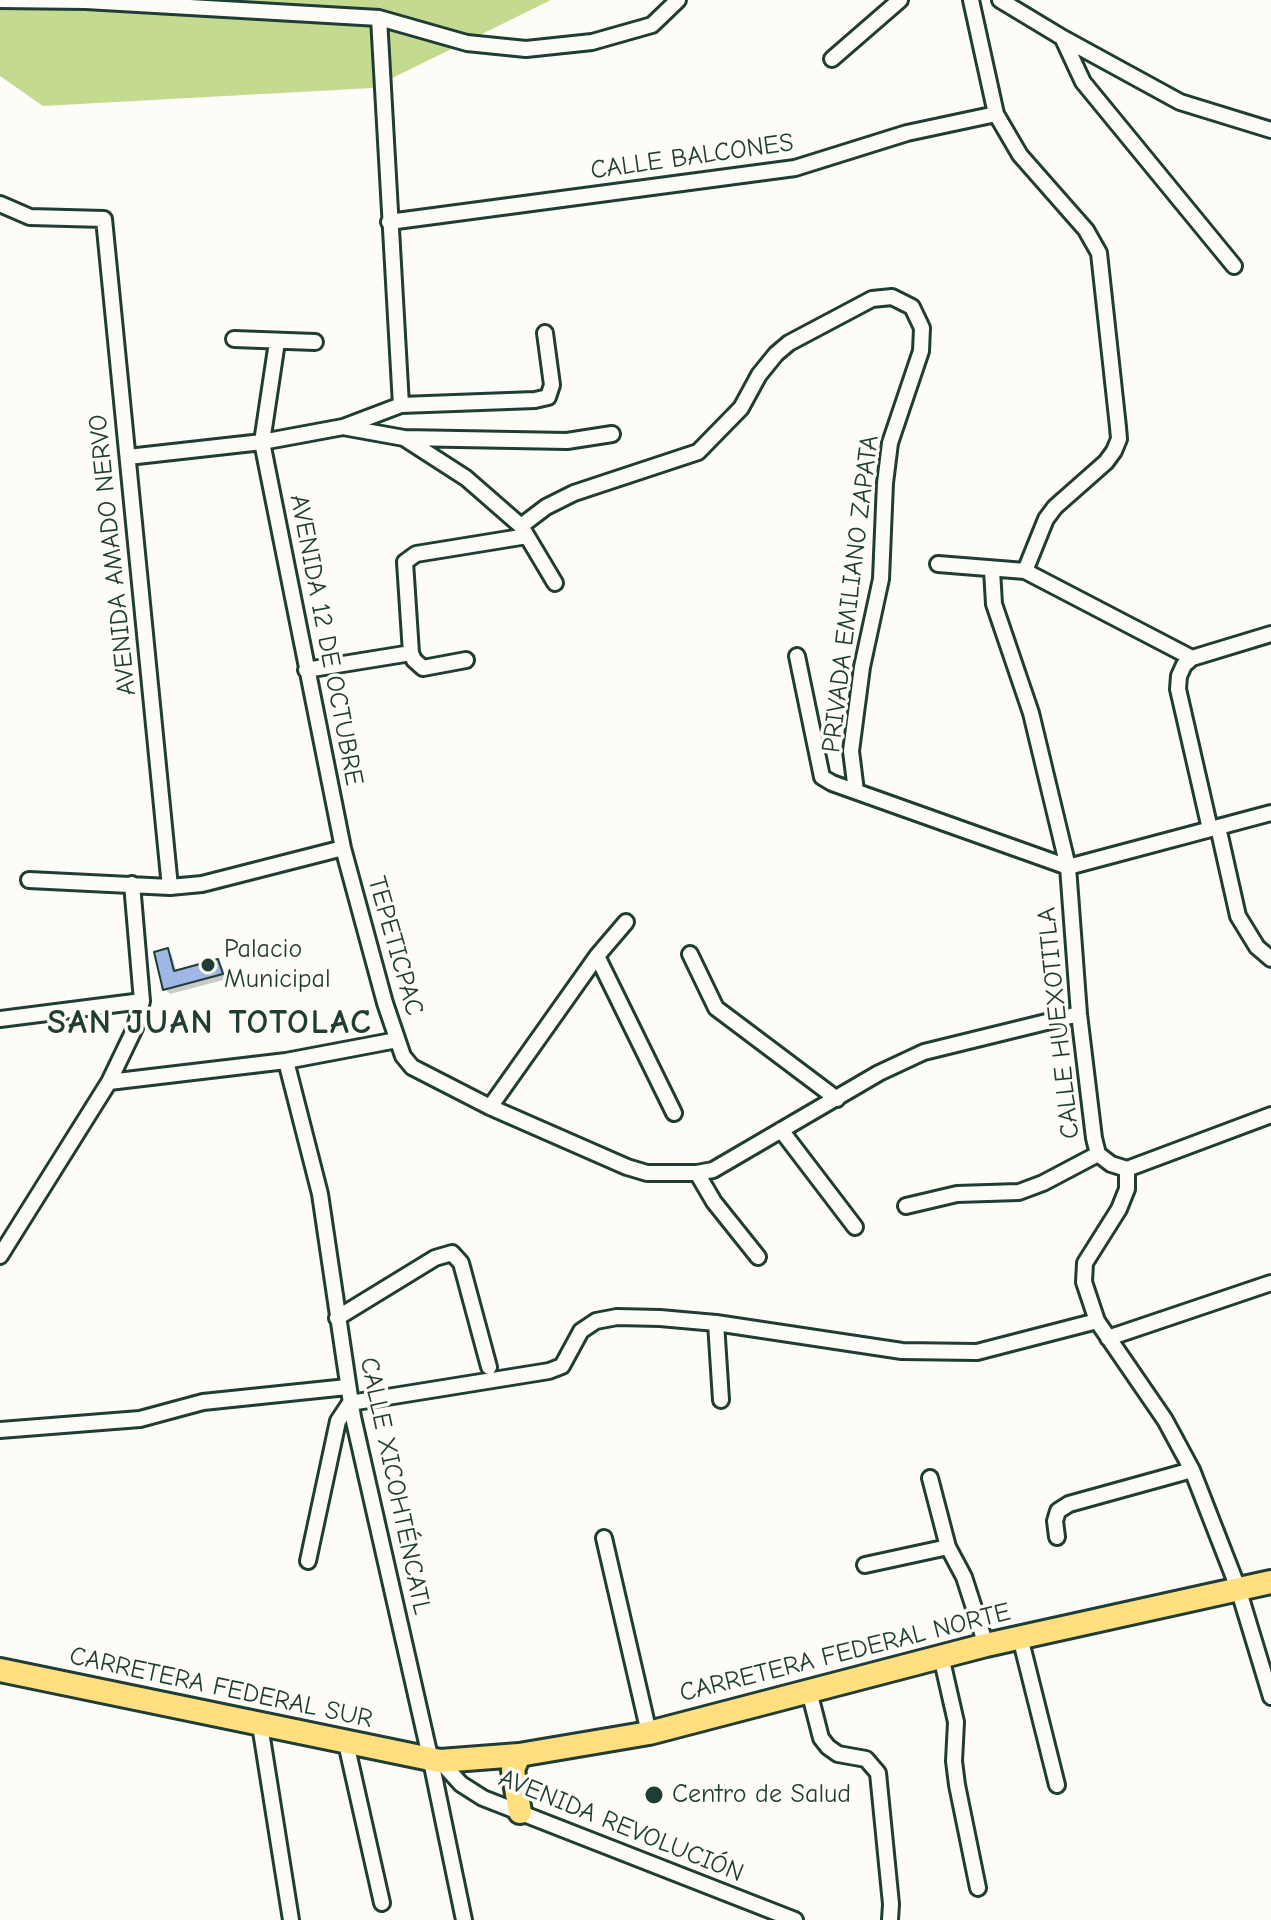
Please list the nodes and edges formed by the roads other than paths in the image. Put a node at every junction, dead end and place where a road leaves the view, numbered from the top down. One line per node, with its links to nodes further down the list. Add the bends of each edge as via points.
1 (0, 0): 2 (street)
2 (86, 0): 7 (street)
3 (678, 0): 7 (street, via 652,25 592,42 526,49 467,43)
4 (900, 0): 9 (street)
5 (971, 0): 10 (street)
6 (1000, 0): 8 (street)
7 (379, 18): 13 (street)
8 (1063, 38): 11 (street, via 1180,102); 14 (street, via 1083,82)
9 (832, 59)
10 (996, 114): 13 (street, CALLE BALCONES, via 907,133 795,168); 28 (street, via 1020,155 1086,230 1099,253 1119,439 1106,462 1046,519)
11 (1271, 130)
12 (0, 204): 24 (street, AVENIDA AMADO NERVO, via 30,217 104,219)
13 (389, 222): 19 (street)
14 (1234, 266)
15 (545, 333): 19 (street, via 552,385 548,397)
16 (234, 339): 17 (street)
17 (277, 342): 18 (street); 23 (street, AVENIDA 12 DE OCTUBRE)
18 (315, 342)
19 (401, 405): 20 (street)
20 (343, 427): 22 (street); 23 (street)
21 (612, 434): 22 (street, via 567,441)
22 (404, 438): 25 (street, via 466,478)
23 (262, 442): 24 (street); 35 (street, AVENIDA 12 DE OCTUBRE)
24 (128, 457): 43 (street, AVENIDA AMADO NERVO)
25 (524, 531): 29 (street); 31 (street, via 407,559 403,566); 36 (street, PRIVADA EMILIANO ZAPATA, via 546,507 574,493 698,452 741,408 759,375 789,343 872,299 892,297 912,307 922,328 921,351 890,443 881,579 851,751)
26 (938, 564): 27 (street)
27 (992, 570): 28 (street); 40 (street, CALLE HUEXOTITLA, via 994,604 1031,713)
28 (1025, 571): 33 (street)
29 (555, 583)
30 (1271, 634): 33 (street)
31 (411, 653): 34 (street, via 423,668); 35 (street)
32 (797, 656): 36 (street, via 822,777)
33 (1192, 658): 38 (street, via 1179,676 1178,689)
34 (466, 660)
35 (306, 670): 39 (street, AVENIDA 12 DE OCTUBRE)
36 (856, 791): 40 (street)
37 (1271, 813): 38 (street)
38 (1214, 828): 40 (street); 47 (street, via 1238,916)
39 (343, 848): 43 (street, via 202,884); 51 (street, TEPETICPAC)
40 (1068, 867): 49 (street, CALLE HUEXOTITLA)
41 (29, 880): 42 (street)
42 (132, 884): 43 (street); 48 (street)
43 (170, 887)
44 (626, 922): 46 (street)
45 (690, 954): 54 (street, via 716,1008)
46 (597, 956): 55 (street); 56 (street)
47 (1271, 959)
48 (142, 1001): 50 (street); 53 (street)
49 (1079, 1014): 54 (street, via 924,1052); 59 (street, CALLE HUEXOTITLA)
50 (0, 1019)
51 (397, 1040): 52 (street); 55 (street, TEPETICPAC, via 412,1067)
52 (286, 1061): 53 (street); 67 (street, CALLE XICOHTÉNCATL, via 320,1194)
53 (109, 1082): 64 (street)
54 (837, 1099): 58 (street)
55 (490, 1107): 61 (street, via 637,1170)
56 (674, 1113)
57 (1271, 1115): 60 (street)
58 (781, 1130): 61 (street, via 713,1170); 63 (street)
59 (1098, 1154): 60 (street, CALLE HUEXOTITLA); 62 (street, via 1019,1192 957,1194)
60 (1127, 1169): 68 (street, via 1119,1209 1083,1273)
61 (697, 1173): 65 (street)
62 (906, 1206)
63 (855, 1227)
64 (0, 1256)
65 (758, 1257)
66 (1271, 1283): 70 (street)
67 (337, 1318): 71 (street, via 435,1258 452,1253 461,1263); 72 (street, CALLE XICOHTÉNCATL)
68 (1097, 1321): 69 (street, via 977,1352 902,1351); 70 (street)
69 (716, 1323): 73 (street); 74 (street, via 617,1317 596,1321 581,1331 562,1366 549,1371)
70 (1108, 1338): 76 (street, via 1165,1420)
71 (489, 1367)
72 (347, 1387): 74 (street, CALLE XICOHTÉNCATL); 75 (street, via 203,1402 140,1419)
73 (721, 1400)
74 (350, 1403): 81 (street, via 338,1421); 95 (street, CALLE XICOHTÉNCATL)
75 (0, 1430)
76 (1192, 1470): 78 (street, via 1069,1504 1058,1511); 84 (street)
77 (930, 1478): 80 (street)
78 (1057, 1537)
79 (604, 1538): 92 (street)
80 (948, 1547): 82 (street); 86 (street, via 964,1577)
81 (308, 1561)
82 (865, 1565)
83 (1271, 1582): 84 (main road, CARRETERA FEDERAL NORTE)
84 (1238, 1588): 85 (main road, CARRETERA FEDERAL NORTE); 90 (street)
85 (1020, 1637): 86 (main road, CARRETERA FEDERAL NORTE); 96 (street)
86 (986, 1645): 87 (main road, CARRETERA FEDERAL NORTE)
87 (941, 1656): 89 (main road, CARRETERA FEDERAL NORTE); 98 (street, via 956,1722 957,1785)
88 (0, 1670): 91 (main road, CARRETERA FEDERAL SUR)
89 (809, 1691): 92 (main road, CARRETERA FEDERAL NORTE); 103 (street, via 828,1747 866,1759 878,1773)
90 (1271, 1697)
91 (260, 1725): 93 (main road, CARRETERA FEDERAL SUR); 100 (street)
92 (649, 1733): 94 (main road, CARRETERA FEDERAL NORTE)
93 (346, 1743): 95 (main road, CARRETERA FEDERAL SUR); 99 (street)
94 (519, 1755): 95 (main road, CARRETERA FEDERAL NORTE); 97 (main road, via 513,1770)
95 (435, 1761): 97 (street, AVENIDA REVOLUCIÓN, via 472,1791); 101 (street, CALLE XICOHTÉNCATL)
96 (1057, 1785)
97 (520, 1812): 102 (street, AVENIDA REVOLUCIÓN)
98 (978, 1888)
99 (382, 1903)
100 (291, 1920)
101 (464, 1920)
102 (795, 1920)
103 (890, 1920)

